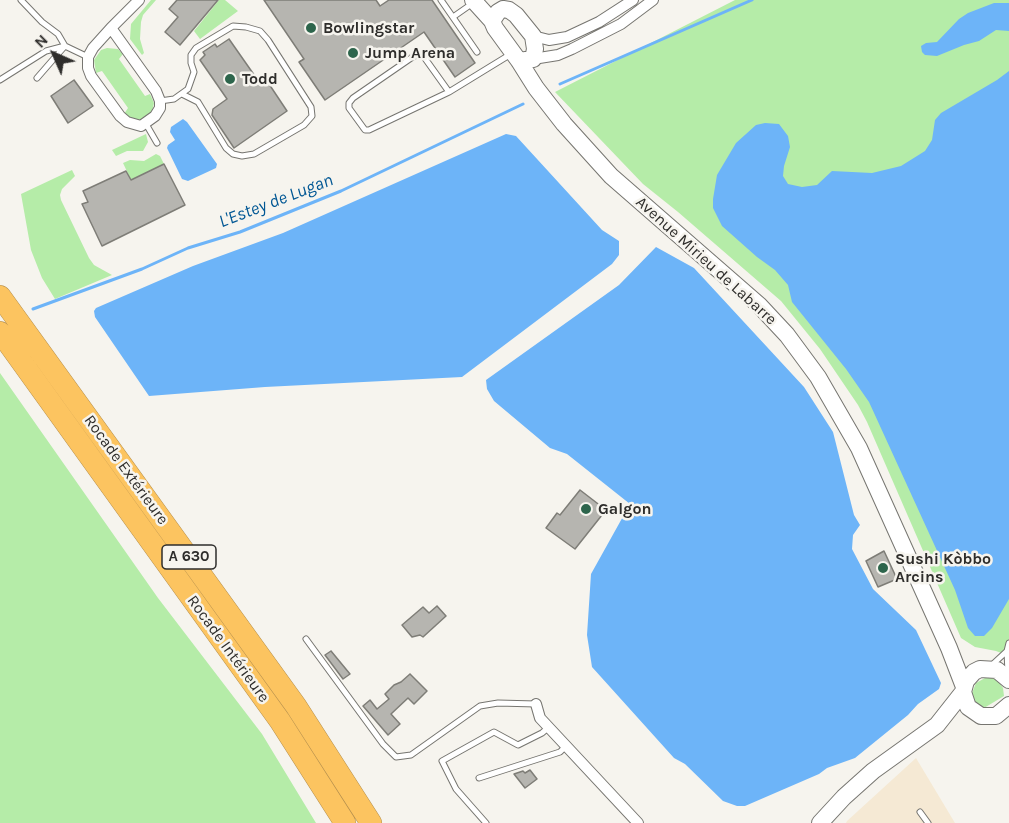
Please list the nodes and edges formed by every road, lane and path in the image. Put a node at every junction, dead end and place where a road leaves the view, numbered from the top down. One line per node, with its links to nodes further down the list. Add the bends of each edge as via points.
1 (21, 0): 11 (lane, via 58,34)
2 (139, 0): 9 (street)
3 (441, 0): 8 (lane)
4 (633, 0): 10 (street, via 567,37 549,40)
5 (653, 0): 14 (street, via 621,24 572,50)
6 (476, 1): 7 (main road); 8 (lane)
7 (497, 15): 10 (main road, via 509,10); 14 (main road, Avenue Mirieu de Labarre, via 495,28)
8 (453, 17): 12 (lane)
9 (111, 28): 13 (street); 19 (street)
10 (532, 36): 14 (main road, Avenue Mirieu de Labarre, via 535,49)
11 (65, 46): 13 (lane); 15 (lane); 16 (lane, via 46,51)
12 (477, 52)
13 (88, 57): 20 (street, via 91,76 120,116 134,125)
14 (521, 58): 17 (lane); 26 (main road, Avenue Mirieu de Labarre, via 534,87 549,107 610,176 759,305 787,335 834,402 859,448)
15 (37, 78)
16 (0, 80)
17 (449, 93): 17 (lane, via 419,55 353,98 349,108 363,128 369,130)
18 (182, 94): 18 (lane, via 198,102 226,148 242,156 254,154 304,125 312,116 311,107 268,40 261,31 246,27 233,26 196,48 191,55 194,72); 19 (lane)
19 (160, 101): 20 (street, via 160,108)
20 (146, 124): 21 (lane)
21 (157, 143)
22 (0, 296): 40 (highway, Rocade Extérieure / A 630, via 296,706)
23 (0, 332): 39 (highway, Rocade Intérieure / A 630, via 280,721)
24 (306, 639): 31 (lane, via 396,757 411,755 480,706)
25 (1009, 643): 27 (lane)
26 (949, 648): 28 (main road, via 965,661); 30 (main road, Avenue Mirieu de Labarre)
27 (1007, 651): 28 (lane); 29 (lane)
28 (986, 668): 29 (main road); 30 (main road, via 970,676)
29 (1009, 679)
30 (964, 690): 33 (main road, Avenue Mirieu de Labarre, via 968,707); 34 (main road)
31 (536, 704): 35 (street, via 540,718)
32 (1006, 710): 33 (main road, via 991,717)
33 (976, 714): 34 (main road)
34 (937, 725): 43 (main road, via 873,771)
35 (549, 727): 36 (street); 41 (lane, via 518,745 494,732 442,760 456,789)
36 (566, 746): 37 (lane, via 560,752); 42 (street)
37 (480, 778)
38 (920, 812): 44 (lane)
39 (345, 823)
40 (370, 823)
41 (486, 823)
42 (638, 823)
43 (820, 823)
44 (928, 823)

